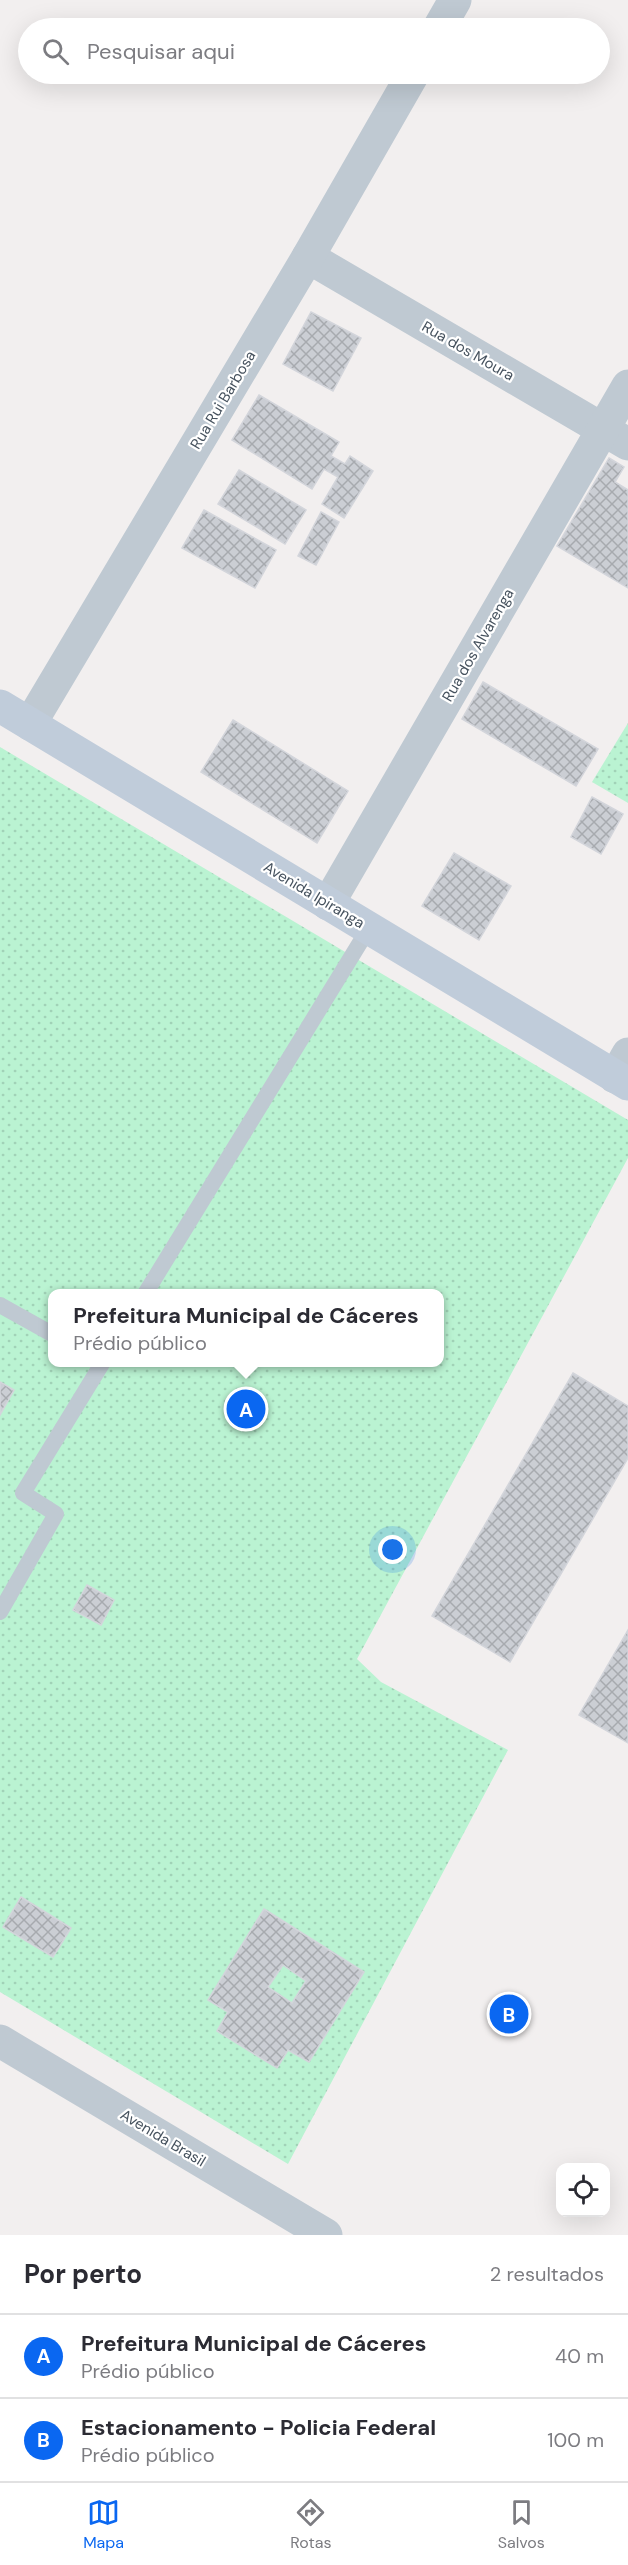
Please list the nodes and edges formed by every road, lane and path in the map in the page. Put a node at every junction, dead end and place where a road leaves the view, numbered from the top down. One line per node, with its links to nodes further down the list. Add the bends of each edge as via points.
1 (455, 0): 2 (street)
2 (445, 18)
3 (407, 84): 4 (street, Rua Rui Barbosa)
4 (308, 257): 6 (street, Rua dos Moura); 8 (street, Rua Rui Barbosa)
5 (628, 386): 6 (street, Rua dos Alvarenga)
6 (615, 437): 9 (street, Rua dos Alvarenga)
7 (0, 706): 8 (street, Avenida Ipiranga)
8 (30, 724): 9 (street, Avenida Ipiranga)
9 (328, 904): 10 (street, Avenida Ipiranga)
10 (369, 928): 11 (street, Avenida Ipiranga); 12 (lane)
11 (624, 1072)
12 (147, 1289)
13 (0, 1305): 14 (lane)
14 (48, 1332)
15 (100, 1367): 16 (lane, via 23,1493 56,1514)
16 (0, 1612)
17 (0, 2041): 18 (street, Avenida Brasil)
18 (326, 2235)

